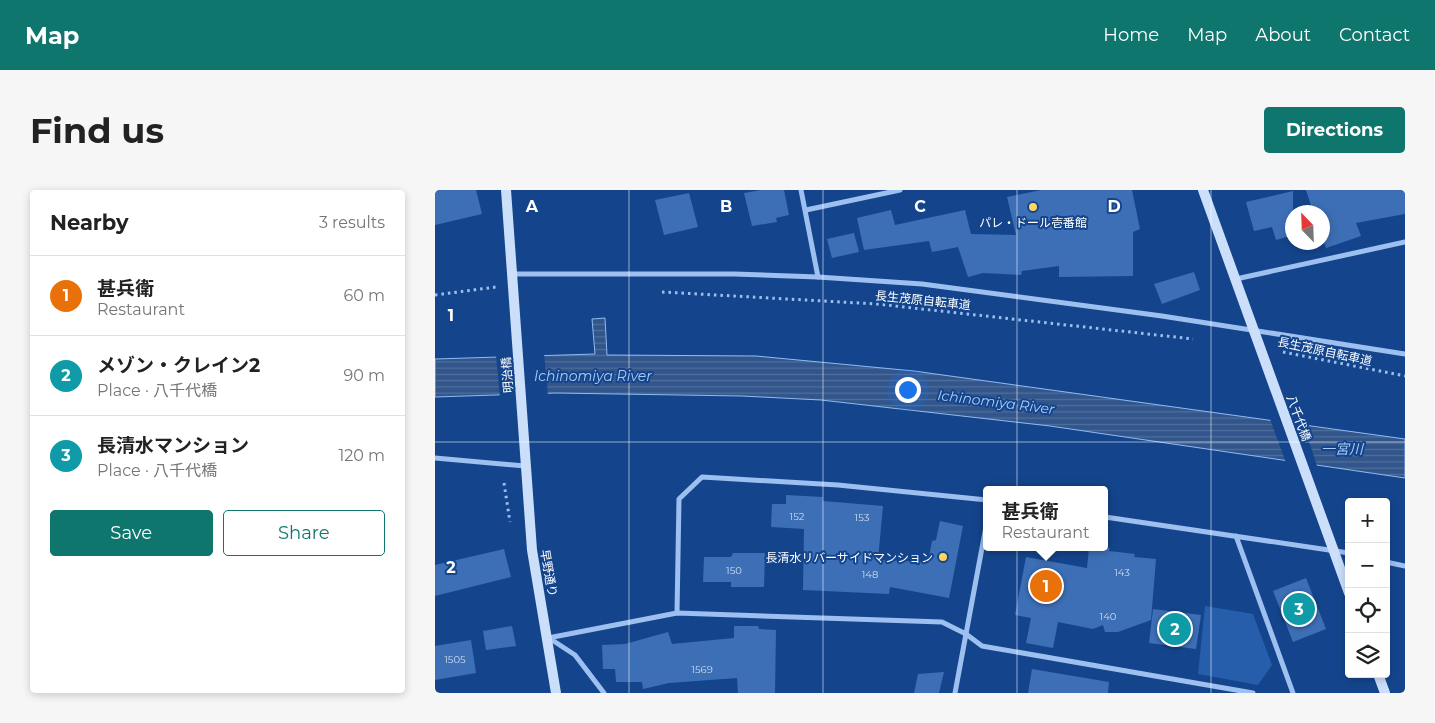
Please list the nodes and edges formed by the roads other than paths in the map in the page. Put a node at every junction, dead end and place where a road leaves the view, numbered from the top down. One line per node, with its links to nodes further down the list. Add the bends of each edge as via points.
1 (506, 190): 9 (street)
2 (801, 190): 5 (street)
3 (900, 190): 5 (street)
4 (1203, 190): 8 (street, 八千代橋)
5 (806, 210): 7 (street)
6 (1405, 242): 8 (street)
7 (818, 277): 9 (street, via 623,273); 10 (street, via 922,284)
8 (1236, 279): 10 (street, 八千代橋)
9 (513, 284): 13 (street, 明治橋)
10 (1254, 330): 11 (street); 18 (street, 八千代橋)
11 (1405, 354)
12 (435, 458): 13 (street)
13 (525, 461): 25 (street, 早野通り, via 532,550)
14 (983, 500): 23 (street, via 838,485 702,478 679,499)
15 (1108, 517): 16 (street)
16 (1236, 536): 18 (street); 31 (street)
17 (983, 543): 24 (street)
18 (1333, 549): 19 (street); 22 (street, 八千代橋)
19 (1345, 552)
20 (1390, 563): 21 (street)
21 (1405, 566)
22 (1347, 588)
23 (677, 614): 24 (street, via 943,622); 25 (street)
24 (966, 634): 29 (street); 30 (street, via 982,646)
25 (548, 638): 27 (street, 早野通り); 28 (street, via 575,655)
26 (1379, 678): 32 (street)
27 (556, 693)
28 (604, 693)
29 (955, 693)
30 (1253, 693)
31 (1293, 693)
32 (1385, 693)

